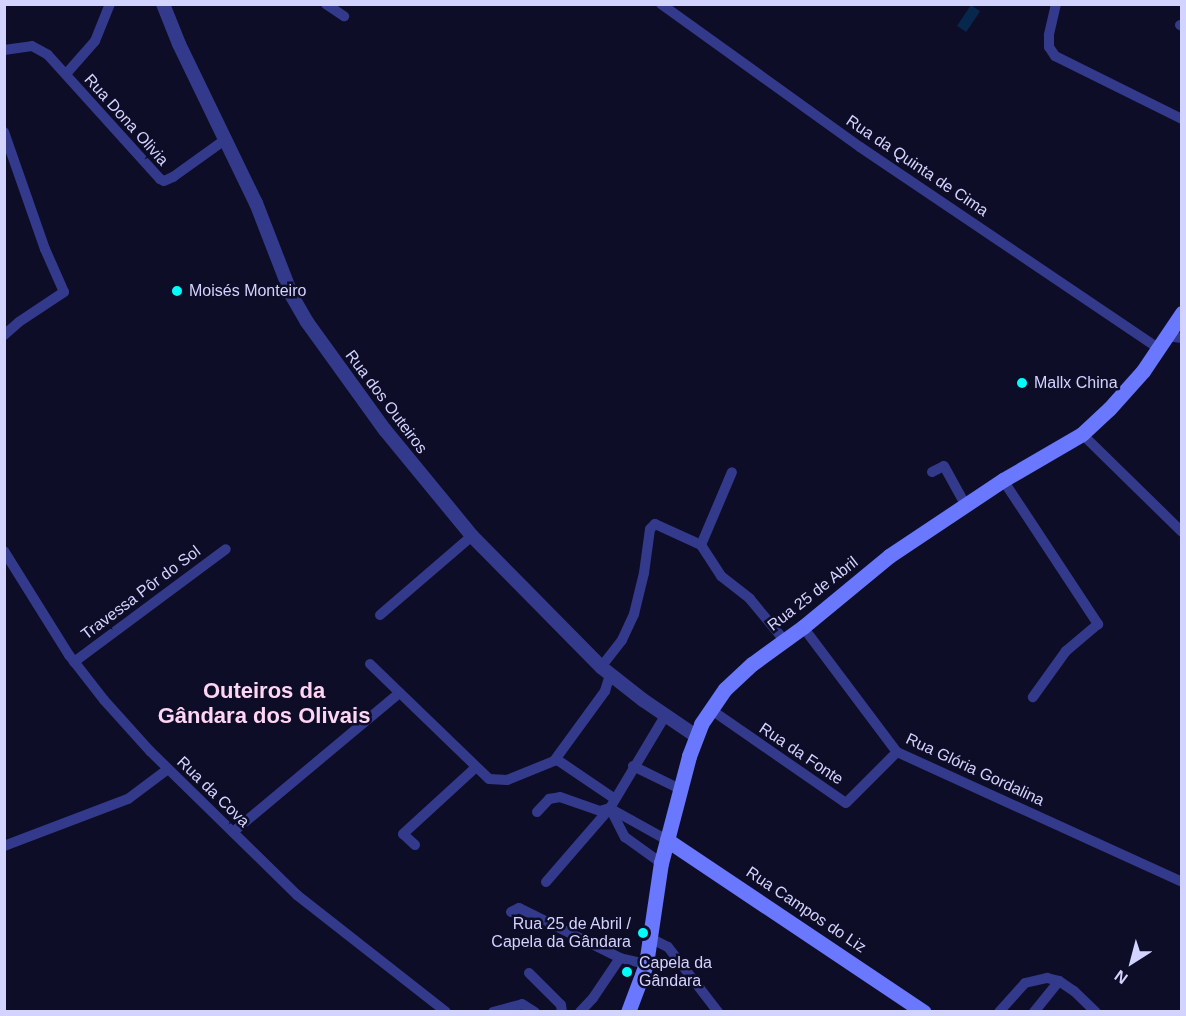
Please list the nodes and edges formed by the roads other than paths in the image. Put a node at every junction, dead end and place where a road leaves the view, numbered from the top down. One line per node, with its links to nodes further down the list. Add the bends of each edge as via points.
1 (110, 4): 8 (street, via 95,41)
2 (163, 4): 11 (street, Rua dos Outeiros)
3 (326, 4): 6 (street)
4 (661, 4): 14 (street, Rua da Quinta de Cima, via 860,147)
5 (1056, 4): 9 (street, via 1048,35 1055,56)
6 (344, 16)
7 (4, 50): 8 (street, Rua Dona Olivia, via 33,46)
8 (66, 74): 11 (street, Rua Dona Olivia, via 164,181)
9 (1182, 119)
10 (4, 132): 13 (street, via 64,292)
11 (226, 139): 21 (street, Rua dos Outeiros, via 299,309 396,445)
12 (1182, 313): 14 (main road, Rua 25 de Abril)
13 (4, 335)
14 (1169, 341): 15 (main road, Rua 25 de Abril)
15 (1082, 434): 18 (main road, Rua 25 de Abril); 20 (street)
16 (732, 472): 22 (street)
17 (932, 472): 19 (street, via 944,466)
18 (1003, 480): 19 (main road, Rua 25 de Abril); 32 (street, via 1098,624 1066,651)
19 (965, 504): 26 (main road, Rua 25 de Abril, via 889,556)
20 (1182, 532)
21 (472, 536): 25 (street); 30 (street, Rua dos Outeiros)
22 (700, 545): 27 (street, via 722,576 750,599); 30 (street, via 655,524 650,529 634,614)
23 (226, 549): 28 (street, Travessa Pôr do Sol)
24 (4, 551): 28 (street, Rua da Cova)
25 (380, 615)
26 (803, 627): 27 (main road, Rua 25 de Abril); 36 (street, Rua Glória Gordalina)
27 (784, 640): 33 (main road, Rua 25 de Abril, via 734,679)
28 (74, 662): 40 (street, Rua da Cova)
29 (370, 664): 31 (street)
30 (605, 671): 34 (street, Rua dos Outeiros); 37 (street, via 605,691)
31 (399, 693): 38 (street); 44 (street)
32 (1033, 697)
33 (710, 709): 35 (main road, Rua 25 de Abril); 36 (street, Rua da Fonte, via 846,803)
34 (665, 716): 35 (street, Rua dos Outeiros); 39 (street)
35 (696, 736): 41 (main road, Rua 25 de Abril)
36 (897, 752): 50 (street, Rua Glória Gordalina)
37 (556, 759): 38 (street, via 507,780 489,779); 42 (street)
38 (476, 766): 46 (street, via 403,834)
39 (633, 766): 41 (street); 42 (street)
40 (168, 769): 44 (street, Rua da Cova); 47 (street, via 128,799)
41 (680, 789): 45 (main road, Rua 25 de Abril)
42 (613, 804): 43 (street, via 600,810 560,797 549,799); 45 (street); 48 (street, via 625,837); 49 (street)
43 (537, 812)
44 (233, 832): 57 (street, Rua da Cova, via 297,895)
45 (667, 840): 48 (main road, Rua 25 de Abril); 64 (main road, Rua Campos do Liz)
46 (415, 845)
47 (4, 846)
48 (662, 863): 52 (main road, Rua 25 de Abril)
49 (546, 882)
50 (1182, 882)
51 (511, 912): 53 (street, via 519,908)
52 (650, 938): 54 (main road, Rua 25 de Abril); 63 (street, via 668,946)
53 (620, 958): 54 (street); 61 (street)
54 (646, 964): 62 (main road, Rua 25 de Abril)
55 (529, 973): 60 (street, via 561,1005)
56 (1059, 981): 65 (street, via 1038,978 1026,983); 66 (street); 67 (street)
57 (440, 1010)
58 (493, 1011): 59 (street, via 522,1004)
59 (535, 1011)
60 (562, 1011)
61 (580, 1011)
62 (628, 1011)
63 (718, 1011)
64 (924, 1011)
65 (999, 1011)
66 (1034, 1011)
67 (1096, 1011)

